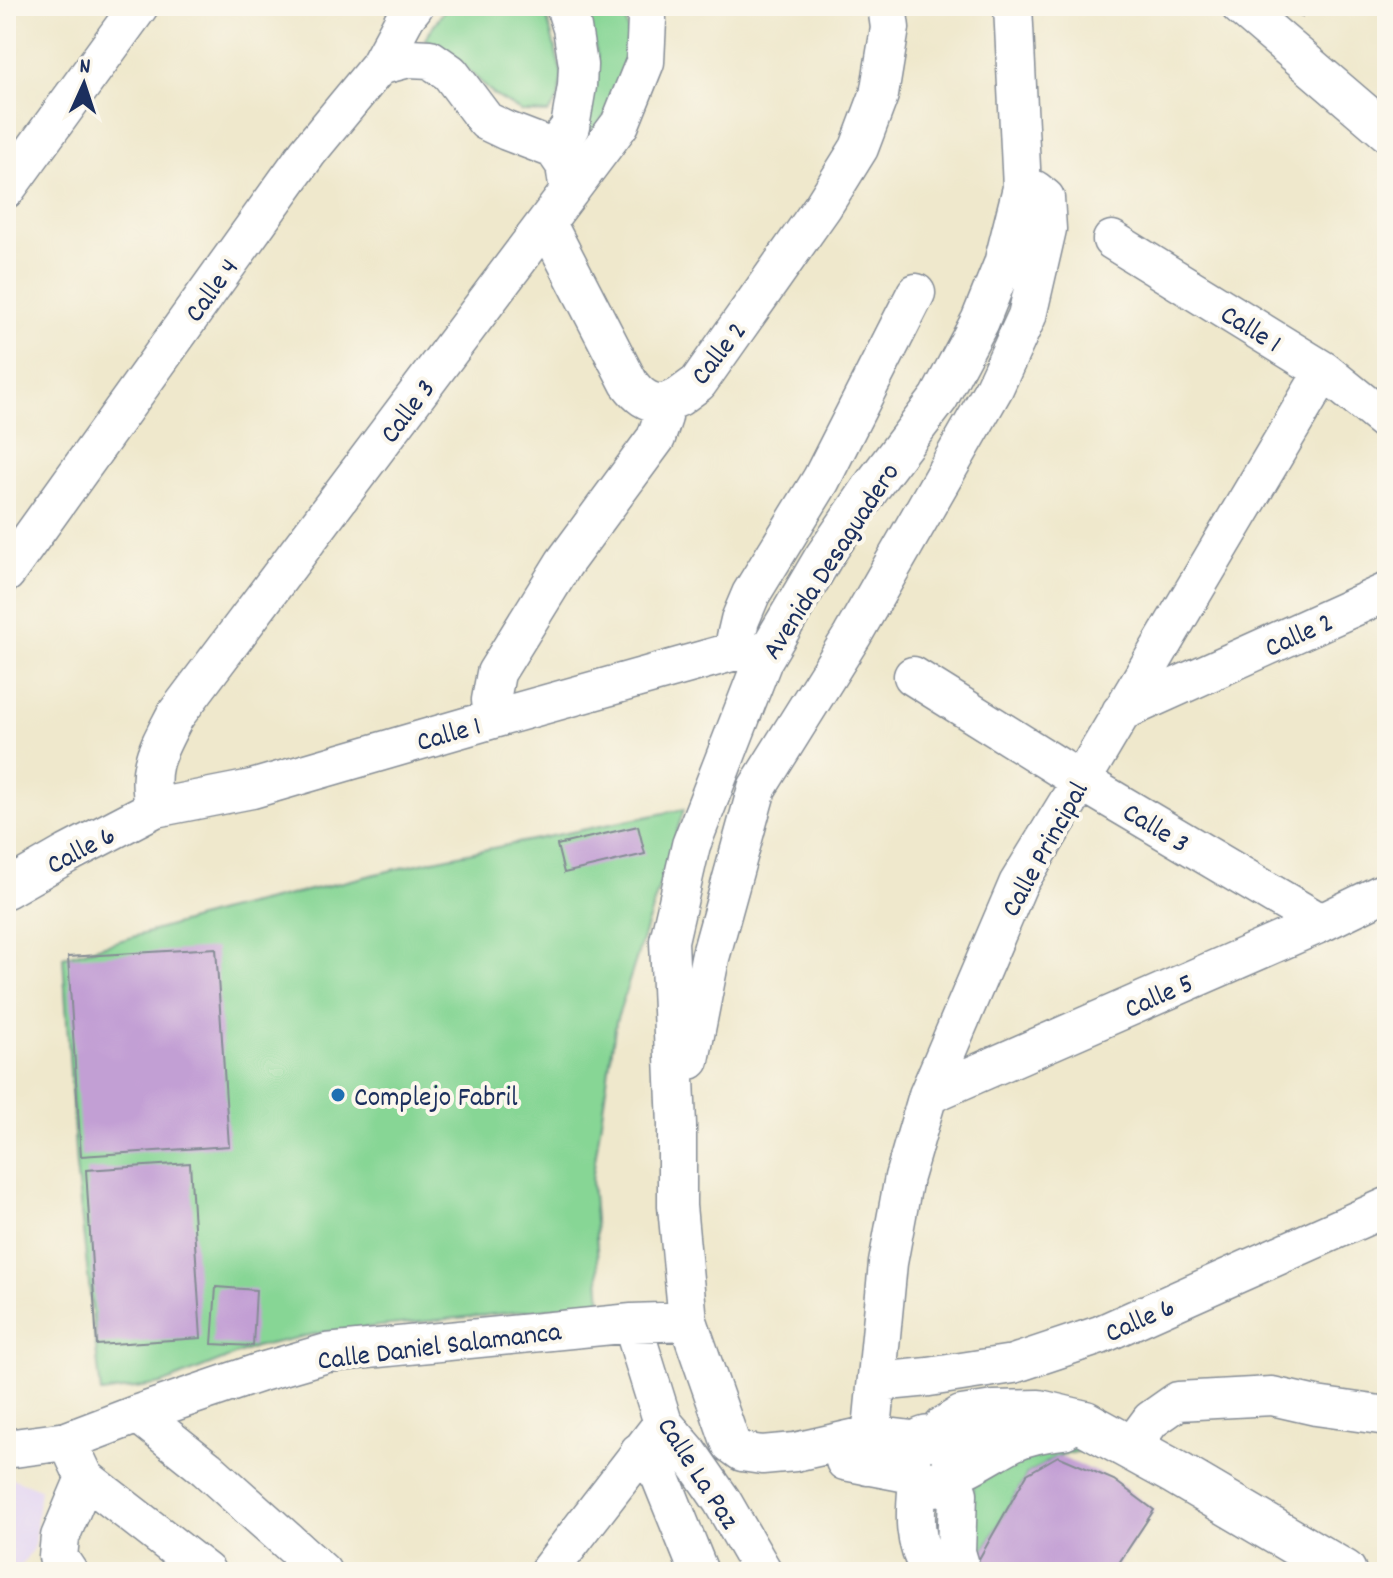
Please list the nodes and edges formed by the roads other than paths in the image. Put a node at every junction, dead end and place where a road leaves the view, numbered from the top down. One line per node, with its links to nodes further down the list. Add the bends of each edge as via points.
1 (139, 6): 12 (street)
2 (414, 6): 8 (street, Calle 4)
3 (565, 6): 10 (street, via 578,65 577,86 570,127)
4 (645, 6): 13 (street, Calle 3, via 645,62 620,124)
5 (887, 6): 18 (street, Calle 2, via 890,28 879,95 859,148 698,383)
6 (1013, 6): 11 (street, Avenida Desaguadero)
7 (1240, 6): 9 (street)
8 (379, 66): 10 (street, via 430,59 450,73 486,121); 20 (street, Calle 4, via 308,152)
9 (1382, 123)
10 (554, 149): 13 (street, via 565,165)
11 (1022, 188): 22 (street, Avenida Desaguadero, via 1003,264 939,398); 32 (street, via 1045,198 1047,229 1027,316 986,402 852,636 757,788 710,958)
12 (6, 189)
13 (569, 192): 14 (street, Calle 3)
14 (547, 224): 18 (street, via 629,383 639,396); 27 (street, Calle 3, via 175,716 152,761)
15 (1112, 240): 17 (street, Calle 1)
16 (916, 293): 22 (street, via 821,480 751,594 736,637)
17 (1324, 371): 19 (street, Calle 1); 24 (street, Calle Principal)
18 (663, 404): 25 (street, Calle 2, via 656,438 564,563 496,673)
19 (1387, 422)
20 (6, 573)
21 (1387, 592): 24 (street, Calle 2)
22 (751, 655): 25 (street, Calle 1); 32 (street, Avenida Desaguadero, via 691,845 669,941)
23 (913, 676): 26 (street, Calle 3)
24 (1121, 712): 26 (street, Calle Principal)
25 (493, 719): 27 (street, Calle 1, via 252,789)
26 (1081, 781): 30 (street, Calle 3); 31 (street, Calle Principal, via 1018,884)
27 (155, 808): 28 (street, Calle 6)
28 (6, 889)
29 (1387, 891): 30 (street, Calle 5)
30 (1321, 923): 31 (street, Calle 5)
31 (928, 1095): 39 (street, Calle Principal, via 904,1177 888,1263)
32 (677, 1125): 34 (street, Avenida Desaguadero, via 677,1206)
33 (1387, 1207): 39 (street, Calle 6, via 1100,1335 1013,1364 929,1377)
34 (688, 1321): 35 (street, Calle Daniel Salamanca); 39 (street, via 731,1444 742,1452 795,1452)
35 (632, 1323): 36 (street, Calle Daniel Salamanca, via 327,1353); 38 (street, Calle La Paz)
36 (138, 1414): 40 (street, Calle Daniel Salamanca); 48 (street)
37 (1387, 1416): 41 (street, via 1272,1396 1178,1401 1151,1420)
38 (663, 1423): 43 (street); 51 (street, Calle La Paz, via 722,1501)
39 (872, 1425): 44 (street)
40 (67, 1441): 42 (street, Calle Daniel Salamanca); 45 (street)
41 (1131, 1447): 44 (main road, via 1085,1423 1025,1434 971,1463); 54 (main road)
42 (6, 1449)
43 (639, 1452): 49 (street); 50 (street, via 661,1478)
44 (932, 1463): 52 (street, via 915,1520); 53 (street, via 958,1494 956,1552)
45 (85, 1478): 46 (street, via 60,1537 58,1557); 47 (street)
46 (68, 1572)
47 (206, 1572)
48 (322, 1572)
49 (548, 1572)
50 (699, 1572)
51 (763, 1572)
52 (931, 1572)
53 (962, 1572)
54 (1344, 1572)

